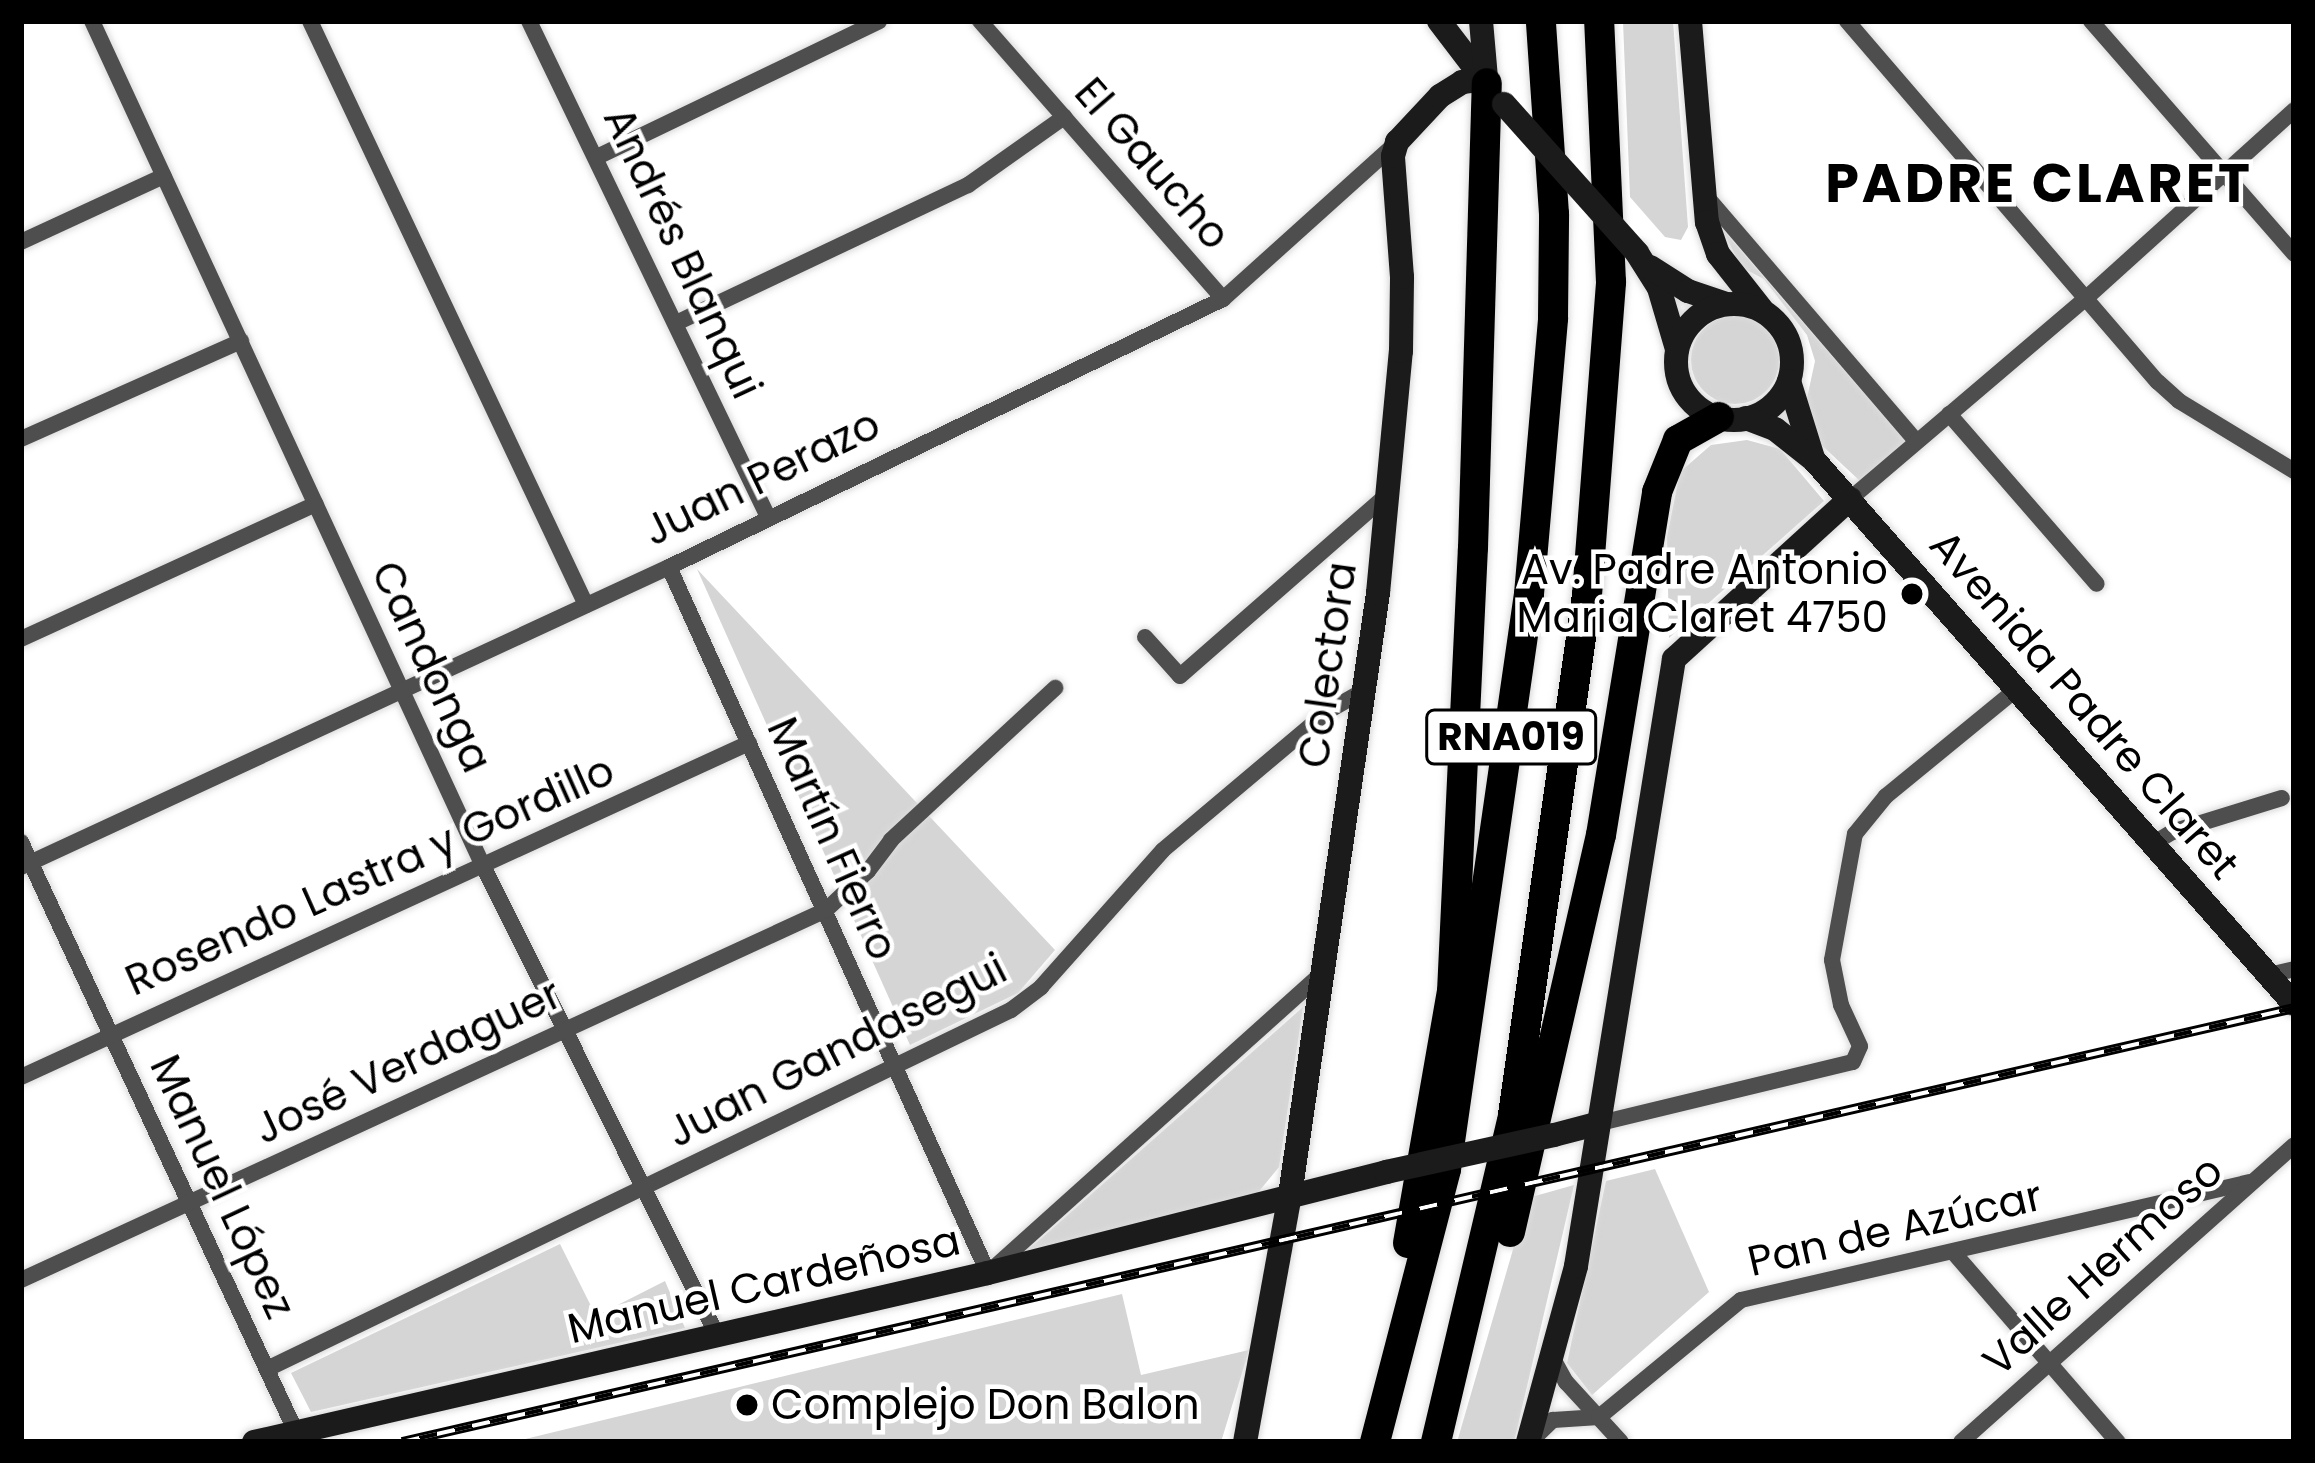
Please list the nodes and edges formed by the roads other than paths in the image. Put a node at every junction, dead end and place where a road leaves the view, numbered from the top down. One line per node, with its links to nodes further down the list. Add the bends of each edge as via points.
1 (92, 21): 19 (street, Candonga)
2 (310, 21): 44 (street)
3 (530, 21): 17 (street, Andrés Blanqui)
4 (879, 21): 17 (street)
5 (980, 21): 15 (street, El Gaucho)
6 (1439, 21): 14 (main road)
7 (1480, 21): 14 (main road)
8 (1541, 21): 79 (highway, RNA019, via 1554,214 1541,488 1462,1077)
9 (1599, 21): 78 (highway, RNA019, via 1612,281 1598,492 1514,1115)
10 (1690, 21): 20 (main road)
11 (1846, 21): 25 (street)
12 (2090, 21): 18 (street)
13 (2294, 110): 18 (street)
14 (1497, 112): 16 (main road, Juan Perazo, via 1450,87); 23 (main road, bridge); 79 (highway, via 1451,992 1401,1274)
15 (1064, 117): 24 (street, El Gaucho); 28 (street, via 968,185)
16 (1397, 142): 24 (street, Juan Perazo); 38 (main road, Colectora, via 1402,320)
17 (597, 157): 28 (street, Andrés Blanqui)
18 (2224, 172): 22 (street); 25 (street)
19 (164, 176): 21 (street); 29 (street, Candonga)
20 (1703, 192): 27 (main road, via 1714,246); 35 (street)
21 (21, 242)
22 (2294, 254)
23 (1643, 259): 26 (main road, via 1688,291); 30 (main road)
24 (1222, 299): 41 (street, Juan Perazo)
25 (2084, 300): 32 (street); 37 (street, via 2179,401)
26 (1727, 304): 27 (main road); 30 (main road, via 1694,320)
27 (1764, 312): 31 (main road, via 1790,343)
28 (676, 323): 41 (street, Andrés Blanqui)
29 (242, 341): 34 (street); 40 (street, Candonga)
30 (1678, 351): 33 (main road, via 1685,391)
31 (1789, 381): 33 (main road, via 1776,402); 36 (main road, Avenida Padre Claret)
32 (1949, 414): 35 (street); 43 (street)
33 (1733, 418): 36 (main road, Avenida Padre Claret, via 1775,429); 78 (highway, via 1685,433 1662,472 1583,921 1504,1259)
34 (21, 439)
35 (1916, 441): 39 (street)
36 (1814, 460): 39 (main road, Avenida Padre Claret)
37 (2294, 471)
38 (1389, 493): 45 (street, via 1180,676); 49 (main road, Colectora)
39 (1850, 499): 48 (main road, Avenida Padre Claret); 65 (main road, via 1684,646 1668,675 1634,928)
40 (316, 504): 46 (street); 50 (street, Candonga)
41 (768, 518): 42 (street, Juan Perazo)
42 (669, 567): 44 (street, Juan Perazo); 51 (street, Martín Fierro)
43 (2097, 584)
44 (586, 605): 50 (street, Juan Perazo)
45 (1145, 637)
46 (21, 639)
47 (1055, 688): 57 (street, José Verdaguer)
48 (2018, 688): 54 (main road, Avenida Padre Claret); 65 (street, via 1886,796 1855,834 1832,960 1857,1055 1845,1065)
49 (1365, 691): 59 (main road, Colectora); 63 (street, Juan Gandasegui, via 1328,711 1163,850 1028,999)
50 (401, 692): 55 (street, Juan Perazo); 56 (street, Candonga)
51 (749, 743): 56 (street, Rosendo Lastra y Gordillo); 57 (street, Martín Fierro)
52 (2282, 798): 54 (street)
53 (21, 842): 55 (street, Manuel López)
54 (2154, 843): 58 (main road, Avenida Padre Claret)
55 (26, 865): 62 (street, Manuel López)
56 (483, 866): 61 (street, Candonga); 62 (street, Rosendo Lastra y Gordillo)
57 (826, 910): 61 (street, José Verdaguer); 63 (street, Martín Fierro)
58 (2282, 972): 60 (main road, Avenida Padre Claret)
59 (1322, 973): 69 (main road, Colectora); 72 (street)
60 (2294, 1004)
61 (564, 1030): 68 (street, Candonga); 70 (street, José Verdaguer)
62 (111, 1034): 64 (street, Rosendo Lastra y Gordillo); 70 (street, Manuel López)
63 (895, 1066): 68 (street, Juan Gandasegui); 72 (street, Martín Fierro)
64 (21, 1077)
65 (1596, 1124): 69 (main road, Manuel Cardeñosa, bridge); 75 (main road, via 1576,1266)
66 (2294, 1145): 67 (street, Valle Hermoso)
67 (2250, 1182): 71 (street, Pan de Azúcar); 76 (street, Valle Hermoso)
68 (647, 1187): 74 (street, Candonga); 77 (street, Juan Gandasegui)
69 (1290, 1196): 72 (main road, Manuel Cardeñosa); 83 (main road, Colectora)
70 (189, 1202): 73 (street, José Verdaguer); 77 (street, Manuel López)
71 (1954, 1252): 76 (street); 80 (street, Pan de Azúcar, via 1741,1300)
72 (988, 1273): 74 (main road, Manuel Cardeñosa)
73 (21, 1280)
74 (718, 1337): 81 (main road, Manuel Cardeñosa)
75 (1552, 1357): 80 (street); 86 (main road)
76 (2050, 1364): 88 (street, Valle Hermoso); 89 (street)
77 (267, 1369): 81 (street, Manuel López)
78 (1455, 1371): 85 (highway, RNA019)
79 (1393, 1384): 84 (highway, RNA019)
80 (1598, 1417): 86 (street, Pan de Azúcar, via 1553,1420); 87 (street)
81 (296, 1432): 82 (main road, Manuel Cardeñosa)
82 (254, 1442)
83 (1245, 1442)
84 (1375, 1442)
85 (1436, 1442)
86 (1529, 1442)
87 (1621, 1442)
88 (1961, 1442)
89 (2118, 1442)

